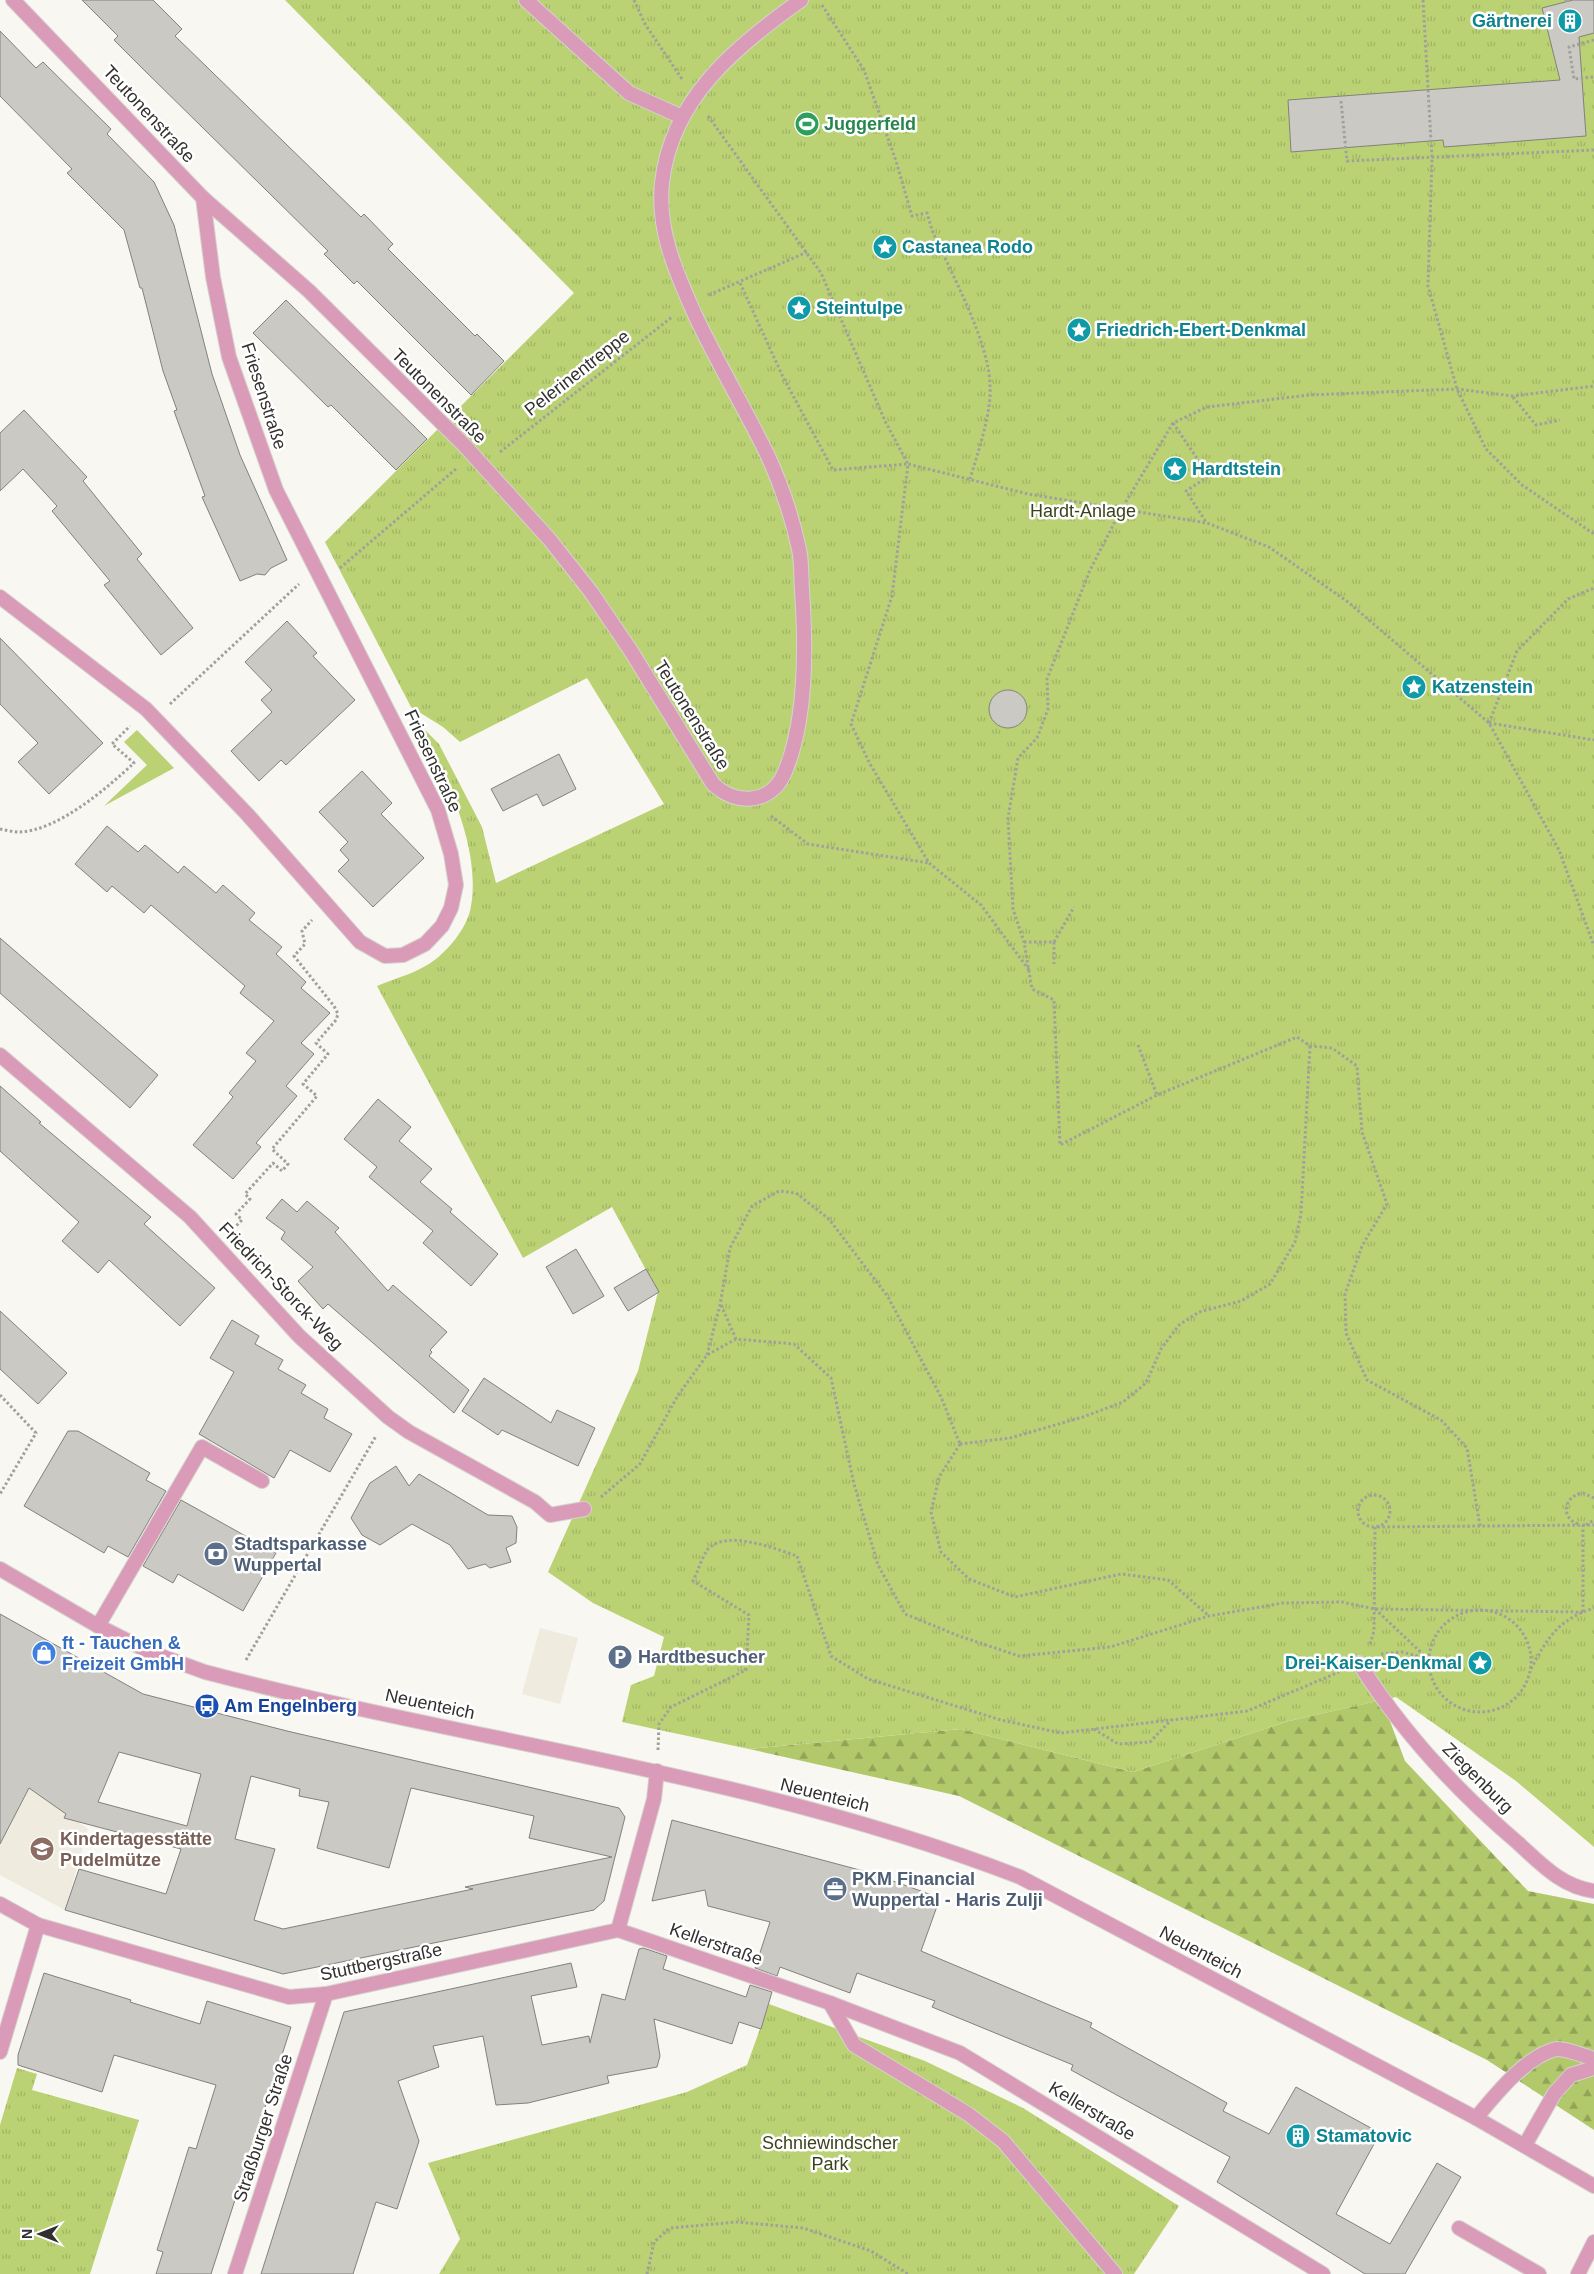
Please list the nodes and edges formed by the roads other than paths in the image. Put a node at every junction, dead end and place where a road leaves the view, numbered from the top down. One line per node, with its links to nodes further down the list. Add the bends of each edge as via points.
1 (14, 0): 5 (street, Teutonenstraße)
2 (526, 0): 4 (street, via 629,93)
3 (801, 0): 4 (street, via 737,48 694,97)
4 (682, 117): 5 (street, Teutonenstraße, via 671,144 662,183 662,213 668,253 718,363 767,455 786,502 800,550 804,648 795,736 780,783 767,794 748,799 734,798 713,784 591,592 550,540 482,465 309,292)
5 (203, 198): 6 (street, Friesenstraße, via 213,277 229,357 276,490 438,810 456,885 451,908 442,926 431,939 403,955 385,956 360,942 247,814 146,709)
6 (0, 597)
7 (0, 1055): 9 (street, Friedrich-Storck-Weg, via 190,1217 299,1336 388,1417 535,1502 550,1515)
8 (262, 1481): 11 (street, via 202,1447)
9 (584, 1509)
10 (0, 1569): 11 (street, Neuenteich)
11 (98, 1626): 13 (street, Neuenteich, via 150,1652 235,1680)
12 (1359, 1663): 14 (street, Ziegenburg, via 1382,1700 1410,1735 1482,1812 1560,1880)
13 (657, 1771): 17 (street, via 654,1798); 23 (street, Neuenteich, via 882,1828 1020,1877)
14 (1594, 1891)
15 (0, 1904): 16 (street, Stuttbergstraße)
16 (38, 1925): 18 (street, Stuttbergstraße, via 289,1997); 20 (street)
17 (618, 1930): 18 (street, Stuttbergstraße); 19 (street, Kellerstraße)
18 (326, 1994): 28 (street, Straßburger Straße)
19 (830, 2003): 29 (street, via 854,2045 968,2114 1003,2141); 30 (street, Kellerstraße, via 960,2053)
20 (0, 2052)
21 (1594, 2059): 23 (street, via 1557,2049 1530,2062)
22 (1594, 2068): 24 (street, via 1571,2075 1554,2094)
23 (1476, 2118): 24 (street, Neuenteich)
24 (1525, 2145): 25 (street, Neuenteich)
25 (1594, 2186)
26 (1459, 2228): 31 (street)
27 (1594, 2242): 32 (street)
28 (235, 2274)
29 (1115, 2274)
30 (1323, 2274)
31 (1539, 2274)
32 (1578, 2274)

